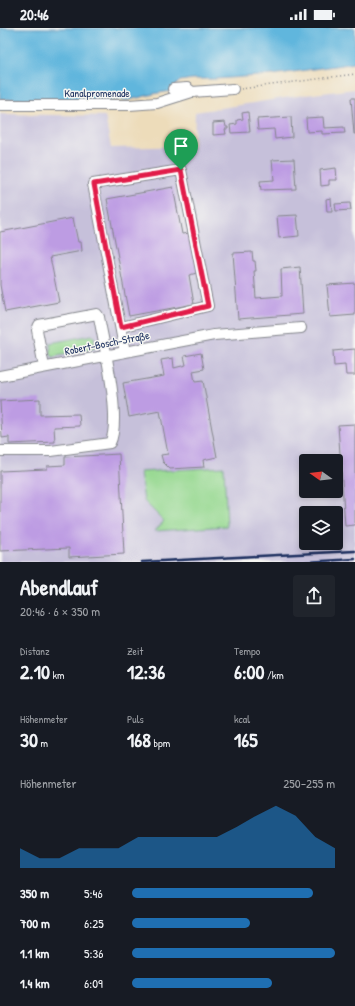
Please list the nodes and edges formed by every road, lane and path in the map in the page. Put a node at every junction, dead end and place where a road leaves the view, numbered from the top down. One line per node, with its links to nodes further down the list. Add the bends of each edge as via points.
1 (355, 74): 3 (path)
2 (173, 89): 4 (street, Kanalpromenade, via 187,88)
3 (233, 89): 4 (street, Kanalpromenade)
4 (192, 92): 5 (street, Kanalpromenade, via 157,103 129,105)
5 (0, 105)
6 (121, 327): 6 (street, via 94,184 181,170 208,306); 8 (street)
7 (301, 328): 8 (street, Robert-Bosch-Straße, via 219,334)
8 (125, 352): 9 (street, Robert-Bosch-Straße)
9 (106, 356): 10 (street, Robert-Bosch-Straße); 10 (street, via 97,314 39,325 37,330); 12 (street, via 114,417 114,437 110,443 51,451)
10 (44, 367): 11 (street, Robert-Bosch-Straße)
11 (0, 376)
12 (0, 451)

